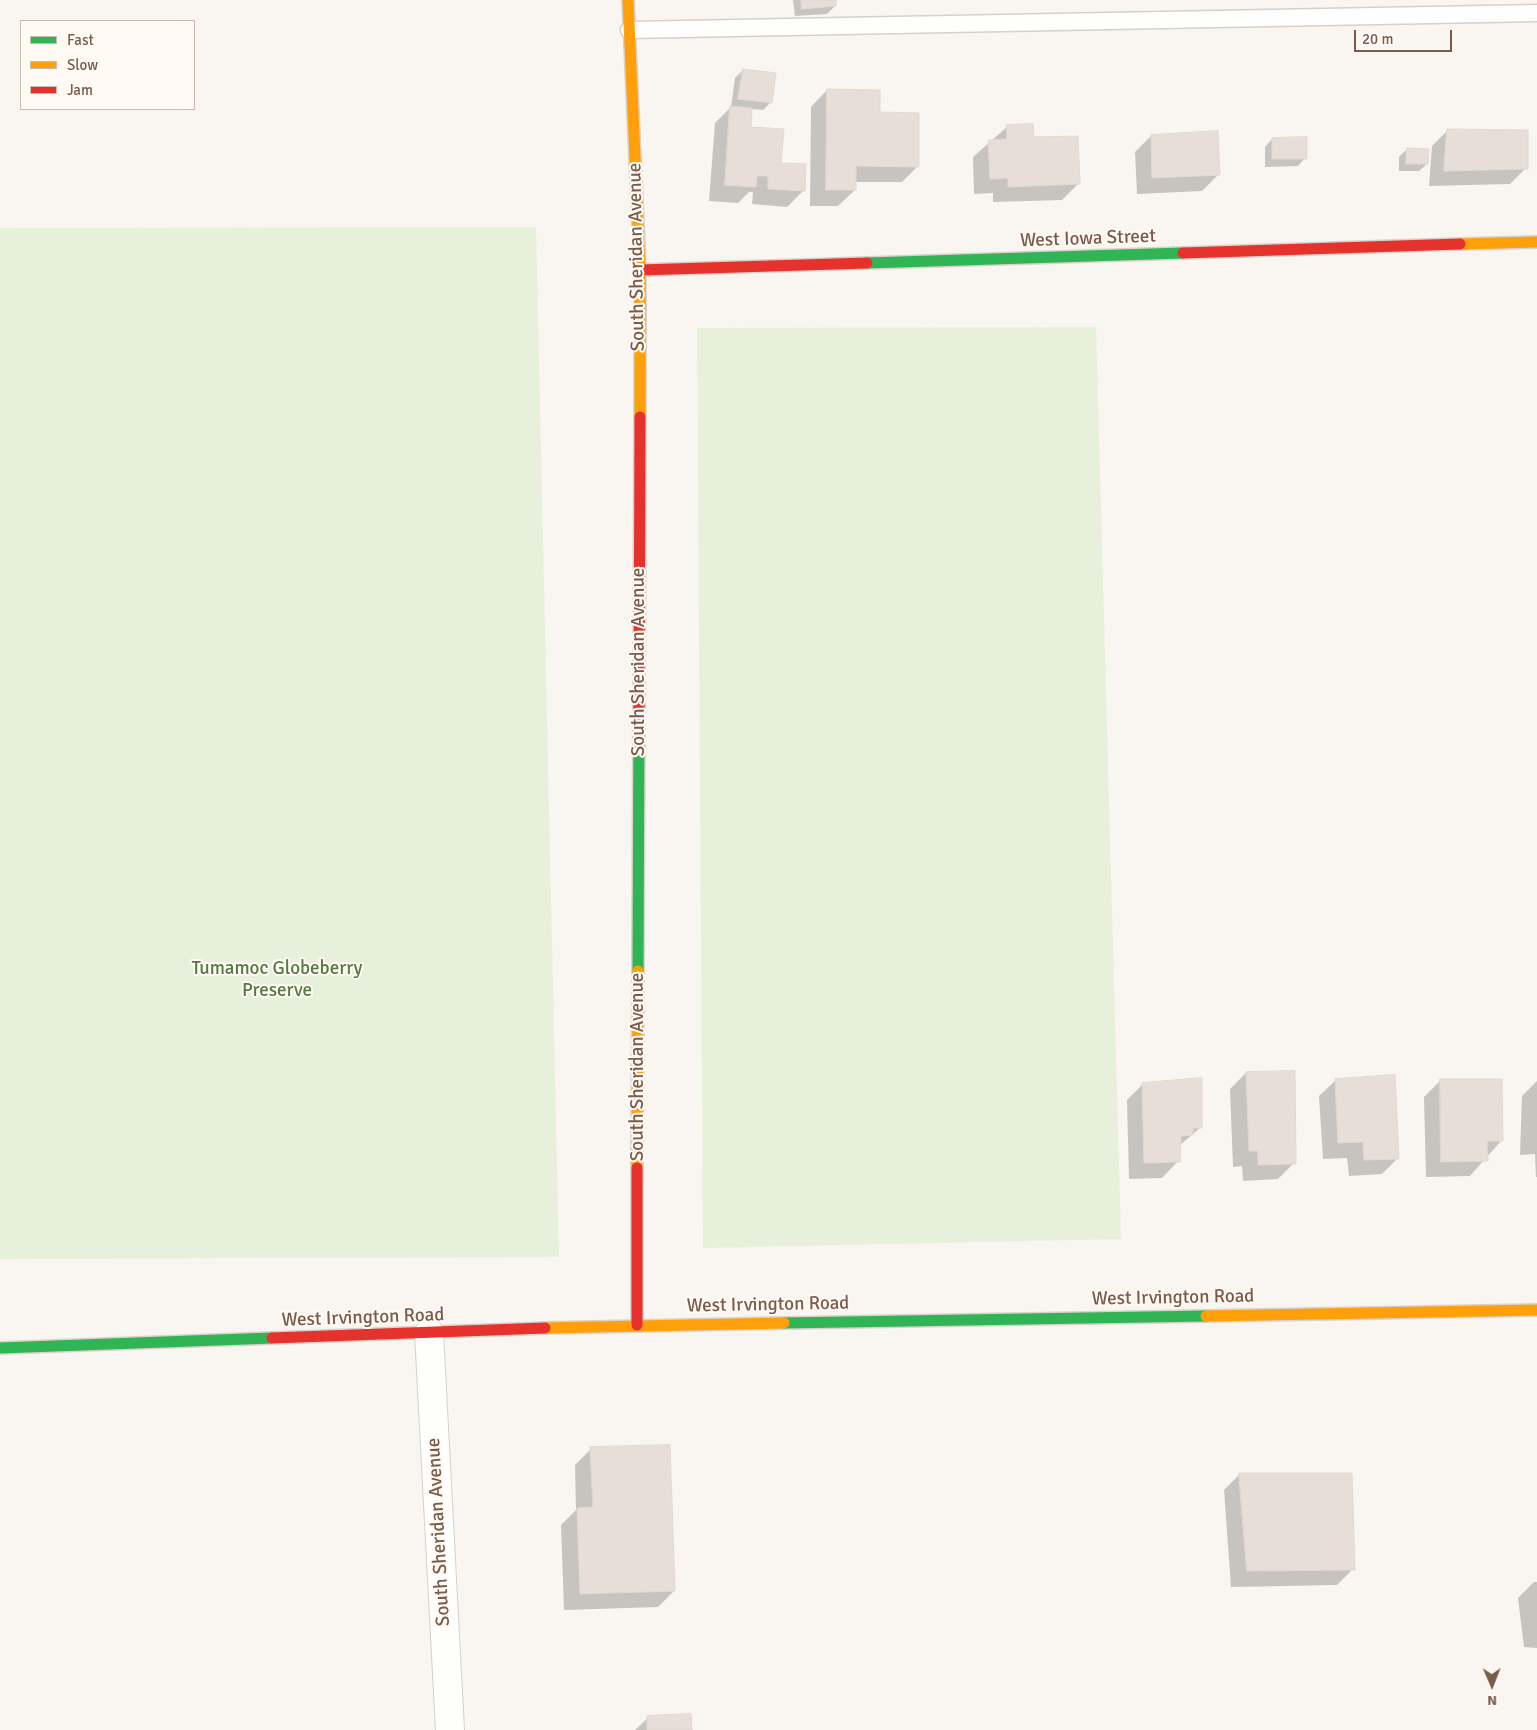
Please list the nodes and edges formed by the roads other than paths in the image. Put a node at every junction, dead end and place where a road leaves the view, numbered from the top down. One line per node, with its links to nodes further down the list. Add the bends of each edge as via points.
1 (628, 0): 3 (street, South Sheridan Avenue)
2 (1537, 13): 3 (lane)
3 (629, 30): 5 (street, South Sheridan Avenue)
4 (1537, 242): 5 (street, West Iowa Street)
5 (640, 270): 7 (street, South Sheridan Avenue)
6 (1537, 1310): 7 (street, West Irvington Road)
7 (637, 1325): 8 (street, West Irvington Road)
8 (428, 1333): 9 (street, West Irvington Road); 10 (street, South Sheridan Avenue)
9 (0, 1348)
10 (450, 1730)

